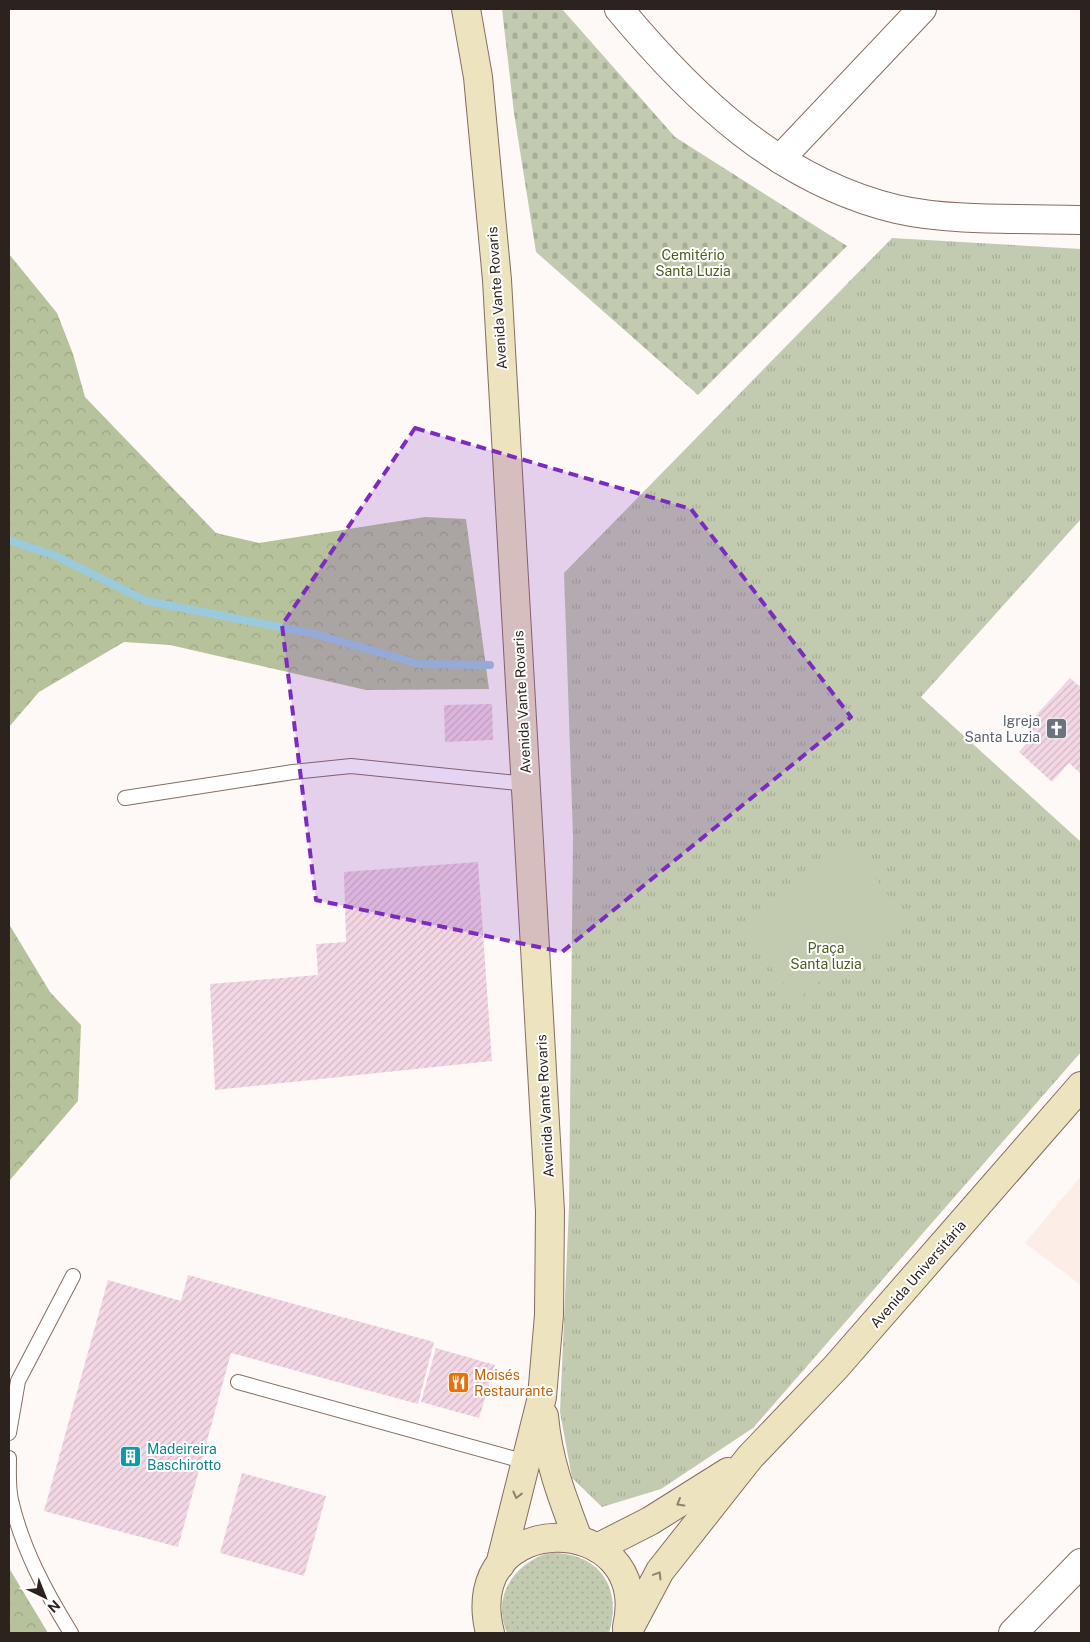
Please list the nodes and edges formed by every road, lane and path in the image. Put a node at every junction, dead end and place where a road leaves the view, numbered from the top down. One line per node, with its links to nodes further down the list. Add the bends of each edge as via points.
1 (466, 9): 6 (main road, Avenida Vante Rovaris, via 478,77 497,280)
2 (619, 9): 4 (street, via 674,73 711,108 743,135)
3 (922, 9): 4 (street)
4 (780, 158): 5 (street, via 855,195 897,209 937,215)
5 (1081, 220)
6 (526, 784): 7 (lane, via 350,766 310,769); 11 (main road, Avenida Vante Rovaris, via 550,1211 549,1315)
7 (125, 798)
8 (1081, 1086): 13 (main road, Avenida Universitária, via 836,1367)
9 (73, 1276): 12 (lane, via 18,1381)
10 (238, 1382): 15 (lane)
11 (542, 1397): 15 (main road, Avenida Vante Rovaris); 16 (main road, Avenida Vante Rovaris, via 547,1449 558,1487)
12 (9, 1432)
13 (750, 1457): 16 (main road, Avenida Universitária, one-way to 16, via 701,1490); 21 (main road, Avenida Universitária, one-way to 13, via 660,1571)
14 (9, 1458): 19 (lane, via 11,1498 24,1544 49,1598)
15 (526, 1462): 18 (main road, Avenida Vante Rovaris, one-way to 18)
16 (587, 1543): 18 (main road, via 560,1536 543,1538 527,1543); 21 (main road, via 616,1564 627,1587 630,1612)
17 (1081, 1563): 22 (street)
18 (500, 1565): 20 (main road, via 488,1588 485,1614)
19 (70, 1633)
20 (490, 1633)
21 (626, 1633)
22 (1013, 1633)

